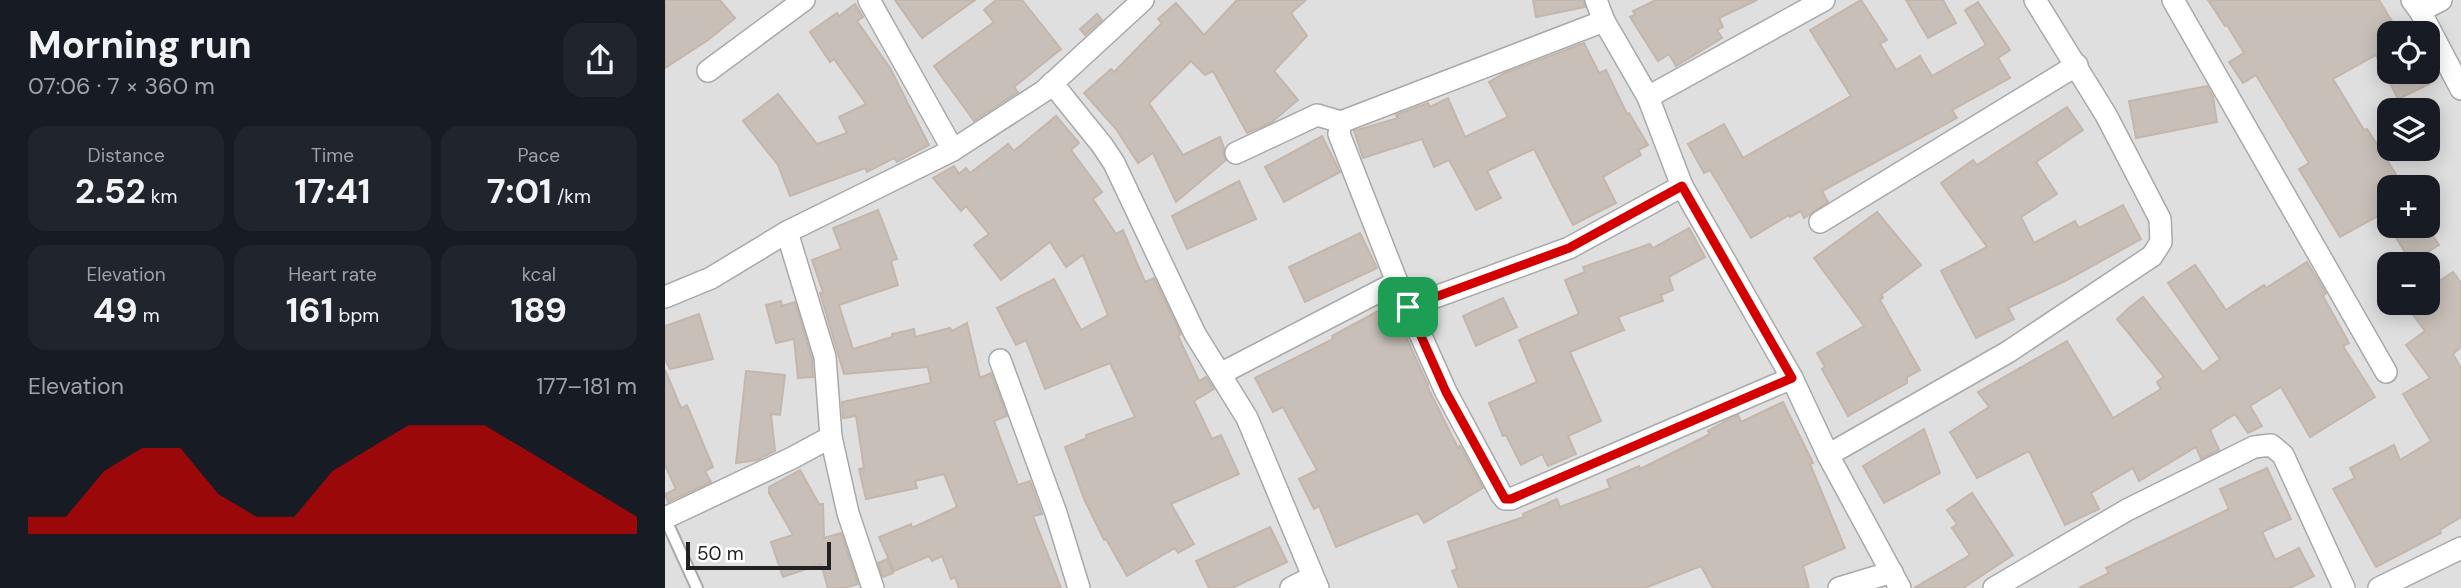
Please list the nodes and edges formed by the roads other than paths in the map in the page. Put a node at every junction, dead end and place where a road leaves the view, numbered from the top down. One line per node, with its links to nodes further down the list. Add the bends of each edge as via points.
1 (804, 0): 12 (street)
2 (869, 0): 17 (street)
3 (1143, 0): 13 (street)
4 (1596, 0): 10 (street)
5 (1824, 0): 15 (street)
6 (2035, 0): 11 (street)
7 (2173, 0): 26 (street)
8 (2441, 0): 9 (street)
9 (2416, 6): 14 (street)
10 (1604, 21): 15 (street); 16 (street)
11 (2077, 65): 20 (street); 30 (street, via 2160,219 2161,242 2152,256 2008,352)
12 (708, 71)
13 (1052, 83): 17 (street); 27 (street, via 1114,163 1195,334)
14 (2461, 89)
15 (1648, 97): 19 (street)
16 (1341, 121): 18 (street, via 1317,115); 22 (street, via 1339,134)
17 (953, 150): 21 (street)
18 (1235, 153)
19 (1682, 186): 24 (street, via 1569,248); 28 (street)
20 (1820, 222)
21 (787, 232): 23 (street, via 711,278); 29 (street, via 825,357)
22 (1397, 282): 24 (street); 27 (street)
23 (665, 297)
24 (1408, 307): 28 (street, via 1446,392 1505,499)
25 (1000, 360): 37 (street)
26 (2386, 372)
27 (1220, 374): 34 (street, via 1247,418)
28 (1792, 378): 30 (street)
29 (831, 437): 31 (street); 36 (street, via 848,513)
30 (1828, 455): 33 (street)
31 (665, 518): 35 (lane)
32 (2461, 548): 42 (street)
33 (1896, 580): 39 (street)
34 (1315, 583): 38 (street)
35 (697, 588)
36 (873, 588)
37 (1079, 588)
38 (1291, 588)
39 (1839, 588)
40 (1994, 588): 41 (street, via 2127,510 2254,447 2271,445 2283,456)
41 (2344, 588)
42 (2379, 588)

